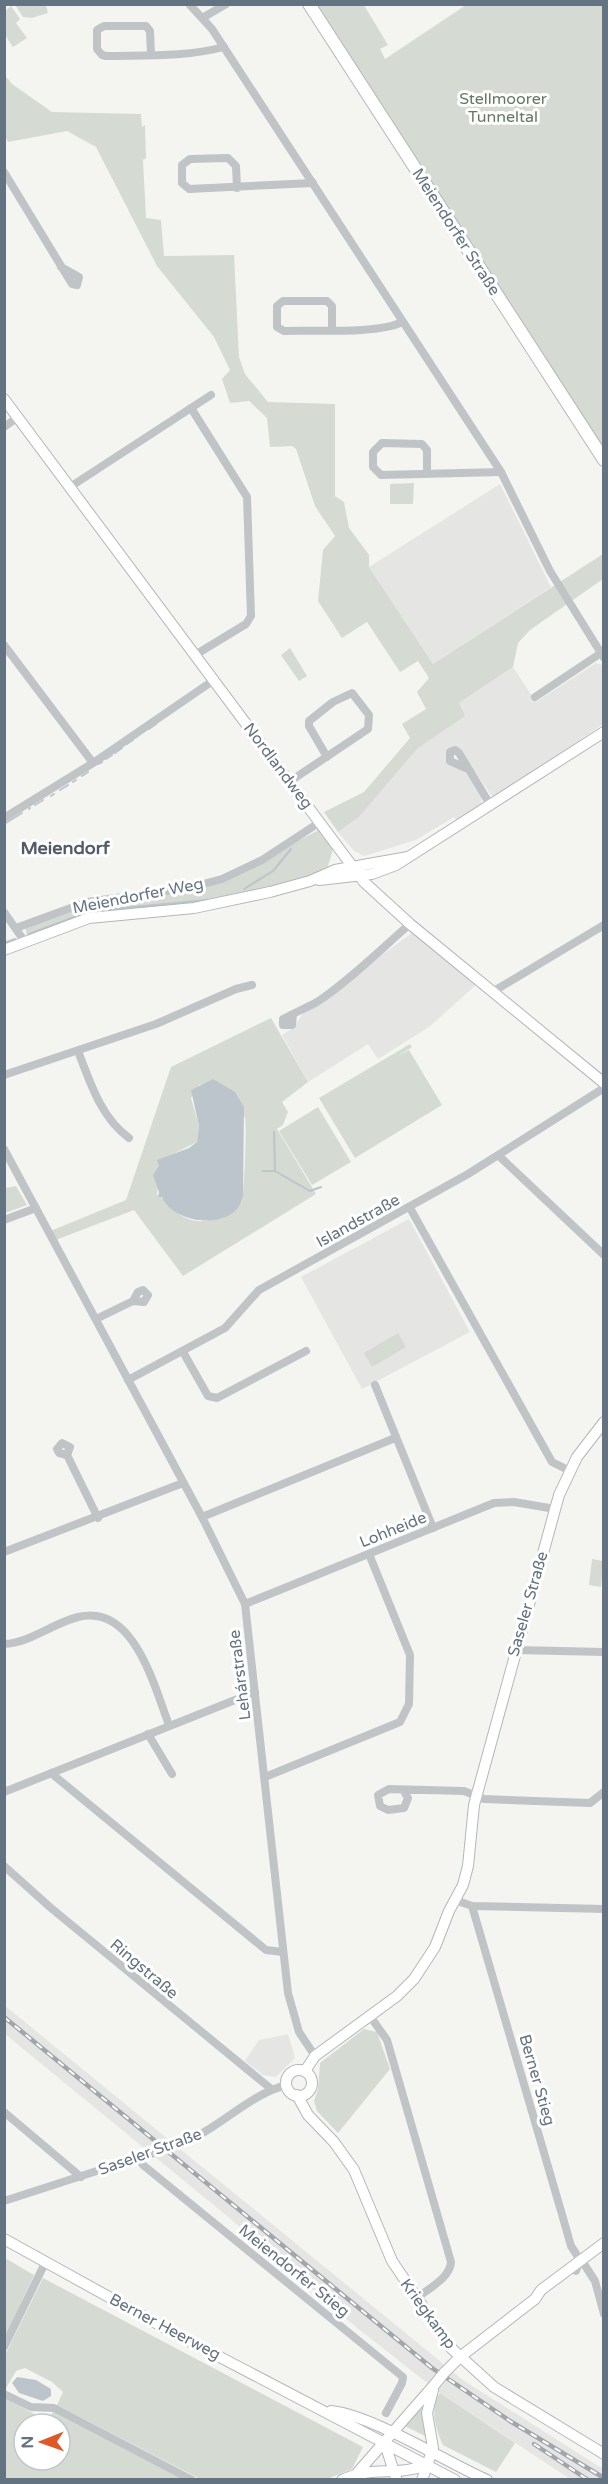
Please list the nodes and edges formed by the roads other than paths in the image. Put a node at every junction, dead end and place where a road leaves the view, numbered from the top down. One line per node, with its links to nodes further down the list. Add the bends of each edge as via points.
1 (189, 4): 4 (street)
2 (226, 4): 4 (street)
3 (309, 4): 18 (main road, Meiendorfer Straße)
4 (204, 17): 5 (street)
5 (224, 47): 6 (street, via 201,53); 8 (street)
6 (151, 55): 6 (street, via 102,56 97,50 98,30 104,26 146,26 150,31)
7 (4, 172): 10 (street)
8 (313, 183): 9 (street); 11 (street)
9 (237, 188): 9 (street, via 189,189 182,183 182,165 190,159 228,158 236,166)
10 (61, 267)
11 (402, 322): 12 (street, via 393,327); 19 (street)
12 (332, 329): 12 (street, via 281,330 276,323 277,306 283,301 327,301 332,306)
13 (211, 396): 15 (street)
14 (4, 399): 16 (street, Nordlandweg)
15 (191, 408): 21 (street); 23 (street, via 247,497 251,616 246,624)
16 (18, 417): 17 (street); 21 (street, Nordlandweg)
17 (4, 427)
18 (603, 460)
19 (501, 472): 20 (street); 24 (street, via 550,571)
20 (427, 473): 20 (street, via 377,474 373,452 382,444 423,444 427,450)
21 (70, 487): 23 (street, Nordlandweg)
22 (4, 645): 29 (street)
23 (195, 654): 25 (street, Nordlandweg)
24 (602, 655): 26 (street)
25 (214, 680): 29 (street); 31 (street, Nordlandweg)
26 (535, 697)
27 (603, 732): 32 (street, Meiendorfer Weg)
28 (327, 757): 28 (street, via 364,733 371,723 352,693 309,721); 31 (street)
29 (93, 763): 33 (street)
30 (468, 769): 32 (street)
31 (290, 782): 34 (street, Nordlandweg)
32 (491, 806): 35 (street, Meiendorfer Weg, via 380,872)
33 (4, 818)
34 (320, 822): 35 (street, Nordlandweg); 39 (street, Meiendorfer Weg, via 262,860 222,879 87,902)
35 (355, 872): 37 (street, Nordlandweg); 40 (street, Meiendorfer Weg, via 194,908 88,918)
36 (4, 912): 39 (street)
37 (410, 924): 43 (street, Nordlandweg); 44 (street, via 317,1001)
38 (603, 925): 43 (street)
39 (16, 928): 40 (street)
40 (25, 942): 41 (street, Meiendorfer Weg)
41 (4, 950)
42 (252, 985): 45 (street)
43 (494, 991): 47 (street, Nordlandweg)
44 (293, 1014)
45 (78, 1051): 46 (street); 49 (street, via 102,1107 116,1128)
46 (4, 1075)
47 (603, 1083)
48 (603, 1088): 51 (street, Islandstraße)
49 (129, 1138)
50 (4, 1149): 52 (street, Lehárstraße)
51 (499, 1156): 53 (street, Islandstraße); 55 (street)
52 (36, 1208): 54 (street); 57 (street, Lehárstraße)
53 (410, 1208): 59 (street, Islandstraße, via 259,1290 225,1328); 65 (street, via 552,1462)
54 (4, 1220)
55 (603, 1255)
56 (133, 1301): 57 (street)
57 (96, 1320): 60 (street, Lehárstraße)
58 (306, 1351): 59 (street, via 218,1398 208,1395)
59 (183, 1352): 60 (street, Islandstraße)
60 (129, 1380): 66 (street, Lehárstraße)
61 (375, 1385): 63 (street)
62 (603, 1422): 65 (street, Saseler Straße)
63 (395, 1438): 68 (street); 70 (street)
64 (67, 1455): 69 (street)
65 (570, 1471): 67 (street, Saseler Straße)
66 (183, 1483): 68 (street, Lehárstraße); 69 (street)
67 (555, 1509): 70 (street, Lohheide, via 494,1503); 75 (street, Saseler Straße)
68 (202, 1517): 73 (street, Lehárstraße)
69 (98, 1518): 71 (street)
70 (433, 1528): 72 (street, Lohheide)
71 (5, 1550)
72 (369, 1554): 73 (street, Lohheide); 82 (street, via 410,1655 409,1704 400,1722)
73 (245, 1604): 77 (street, Lehárstraße)
74 (4, 1644): 78 (street, via 79,1617 98,1616 119,1626 136,1643)
75 (516, 1650): 76 (street); 86 (street, Saseler Straße)
76 (603, 1652)
77 (255, 1692): 78 (street); 82 (street, Lehárstraße)
78 (169, 1725): 79 (street)
79 (148, 1734): 80 (street); 81 (street)
80 (51, 1773): 84 (street); 91 (street, via 266,1950)
81 (172, 1774)
82 (265, 1777): 91 (street, Lehárstraße)
83 (403, 1790): 86 (street, via 464,1791)
84 (4, 1792)
85 (603, 1792): 86 (street, via 590,1803)
86 (477, 1796): 88 (street, Saseler Straße, via 467,1871)
87 (4, 1866): 96 (street, Ringstraße)
88 (455, 1900): 89 (street); 92 (street, Saseler Straße, via 421,1971)
89 (472, 1906): 90 (street); 106 (street, Berner Stieg)
90 (603, 1909)
91 (283, 1952): 93 (street, Lehárstraße, via 294,2019)
92 (370, 2016): 93 (street, Saseler Straße); 107 (street, via 387,2040 452,2262 446,2276)
93 (315, 2056): 94 (street, Saseler Straße)
94 (305, 2072): 95 (street, Saseler Straße, via 291,2073); 97 (street, via 312,2082)
95 (287, 2085): 96 (street, Saseler Straße); 97 (street, via 290,2092)
96 (270, 2088): 99 (street, Saseler Straße, bridge, via 217,2126)
97 (302, 2094): 107 (street, Kriegkamp, via 314,2120 354,2170 392,2261)
98 (4, 2112): 100 (street)
99 (142, 2157): 100 (street, Saseler Straße); 114 (street, Meiendorfer Stieg, via 143,2165 403,2377)
100 (81, 2177): 101 (street, Saseler Straße)
101 (4, 2201)
102 (4, 2239): 105 (street, Berner Heerweg)
103 (603, 2243): 106 (street)
104 (603, 2249): 106 (street)
105 (45, 2263): 109 (street); 113 (street, Berner Heerweg)
106 (580, 2265): 108 (street, Berner Stieg, via 596,2281); 110 (street, via 541,2290 535,2299)
107 (417, 2298): 110 (street, Kriegkamp)
108 (603, 2314)
109 (4, 2347)
110 (460, 2357): 111 (street, bridge); 118 (street, Kriegkamp, via 494,2386)
111 (435, 2384): 115 (street); 117 (street, via 427,2407 434,2445)
112 (4, 2394): 122 (street, via 32,2407 54,2408)
113 (327, 2411): 115 (street, Berner Heerweg, via 355,2417); 116 (street, Berner Heerweg)
114 (386, 2414)
115 (393, 2433): 116 (street); 117 (street, Berner Heerweg)
116 (385, 2444): 119 (street, Berner Heerweg); 120 (street); 121 (street)
117 (431, 2454): 119 (street); 126 (street, Berner Heerweg)
118 (603, 2454)
119 (427, 2465): 121 (street); 124 (street); 125 (street, Berner Heerweg)
120 (358, 2472): 121 (street); 123 (street)
121 (396, 2476)
122 (192, 2480)
123 (342, 2480)
124 (422, 2480)
125 (455, 2480)
126 (487, 2480)

